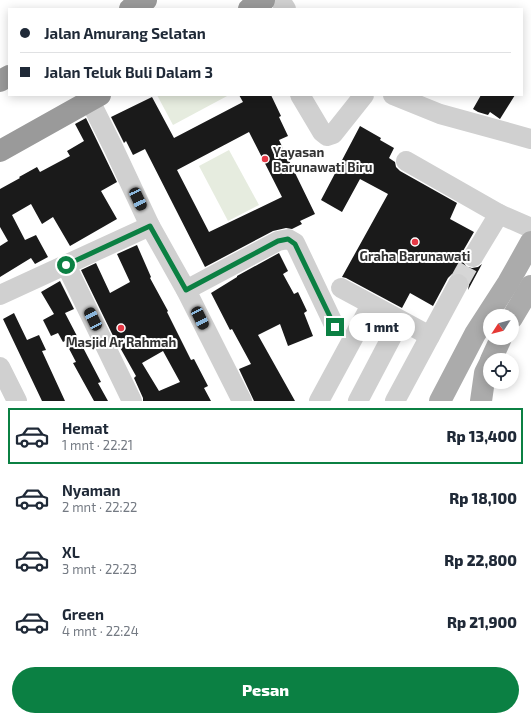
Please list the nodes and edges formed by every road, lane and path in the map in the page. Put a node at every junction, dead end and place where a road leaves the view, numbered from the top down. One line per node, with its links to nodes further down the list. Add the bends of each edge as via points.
1 (146, 0): 3 (highway)
2 (264, 0): 4 (highway)
3 (132, 8)
4 (251, 8)
5 (301, 96): 6 (street, via 327,136 333,134)
6 (363, 96)
7 (395, 96): 9 (street, via 440,114)
8 (95, 98): 10 (highway); 13 (street, via 113,147)
9 (531, 139)
10 (0, 151)
11 (406, 160): 12 (street)
12 (499, 214): 14 (street); 16 (street)
13 (150, 226): 17 (street); 20 (street)
14 (531, 228)
15 (531, 242): 36 (main road, via 475,334)
16 (473, 257)
17 (66, 265): 21 (street); 31 (street)
18 (458, 284): 27 (street)
19 (341, 288): 23 (street)
20 (186, 290): 26 (street, via 278,241 288,239 295,244); 32 (street)
21 (0, 295)
22 (529, 297): 24 (main road)
23 (371, 305): 25 (street); 33 (street)
24 (519, 309)
25 (400, 321): 27 (street); 34 (street)
26 (335, 327)
27 (430, 336): 35 (street)
28 (3, 379): 30 (street)
29 (483, 385): 37 (main road)
30 (17, 401)
31 (132, 401)
32 (242, 401)
33 (319, 401)
34 (358, 401)
35 (395, 401)
36 (440, 401)
37 (480, 401)

